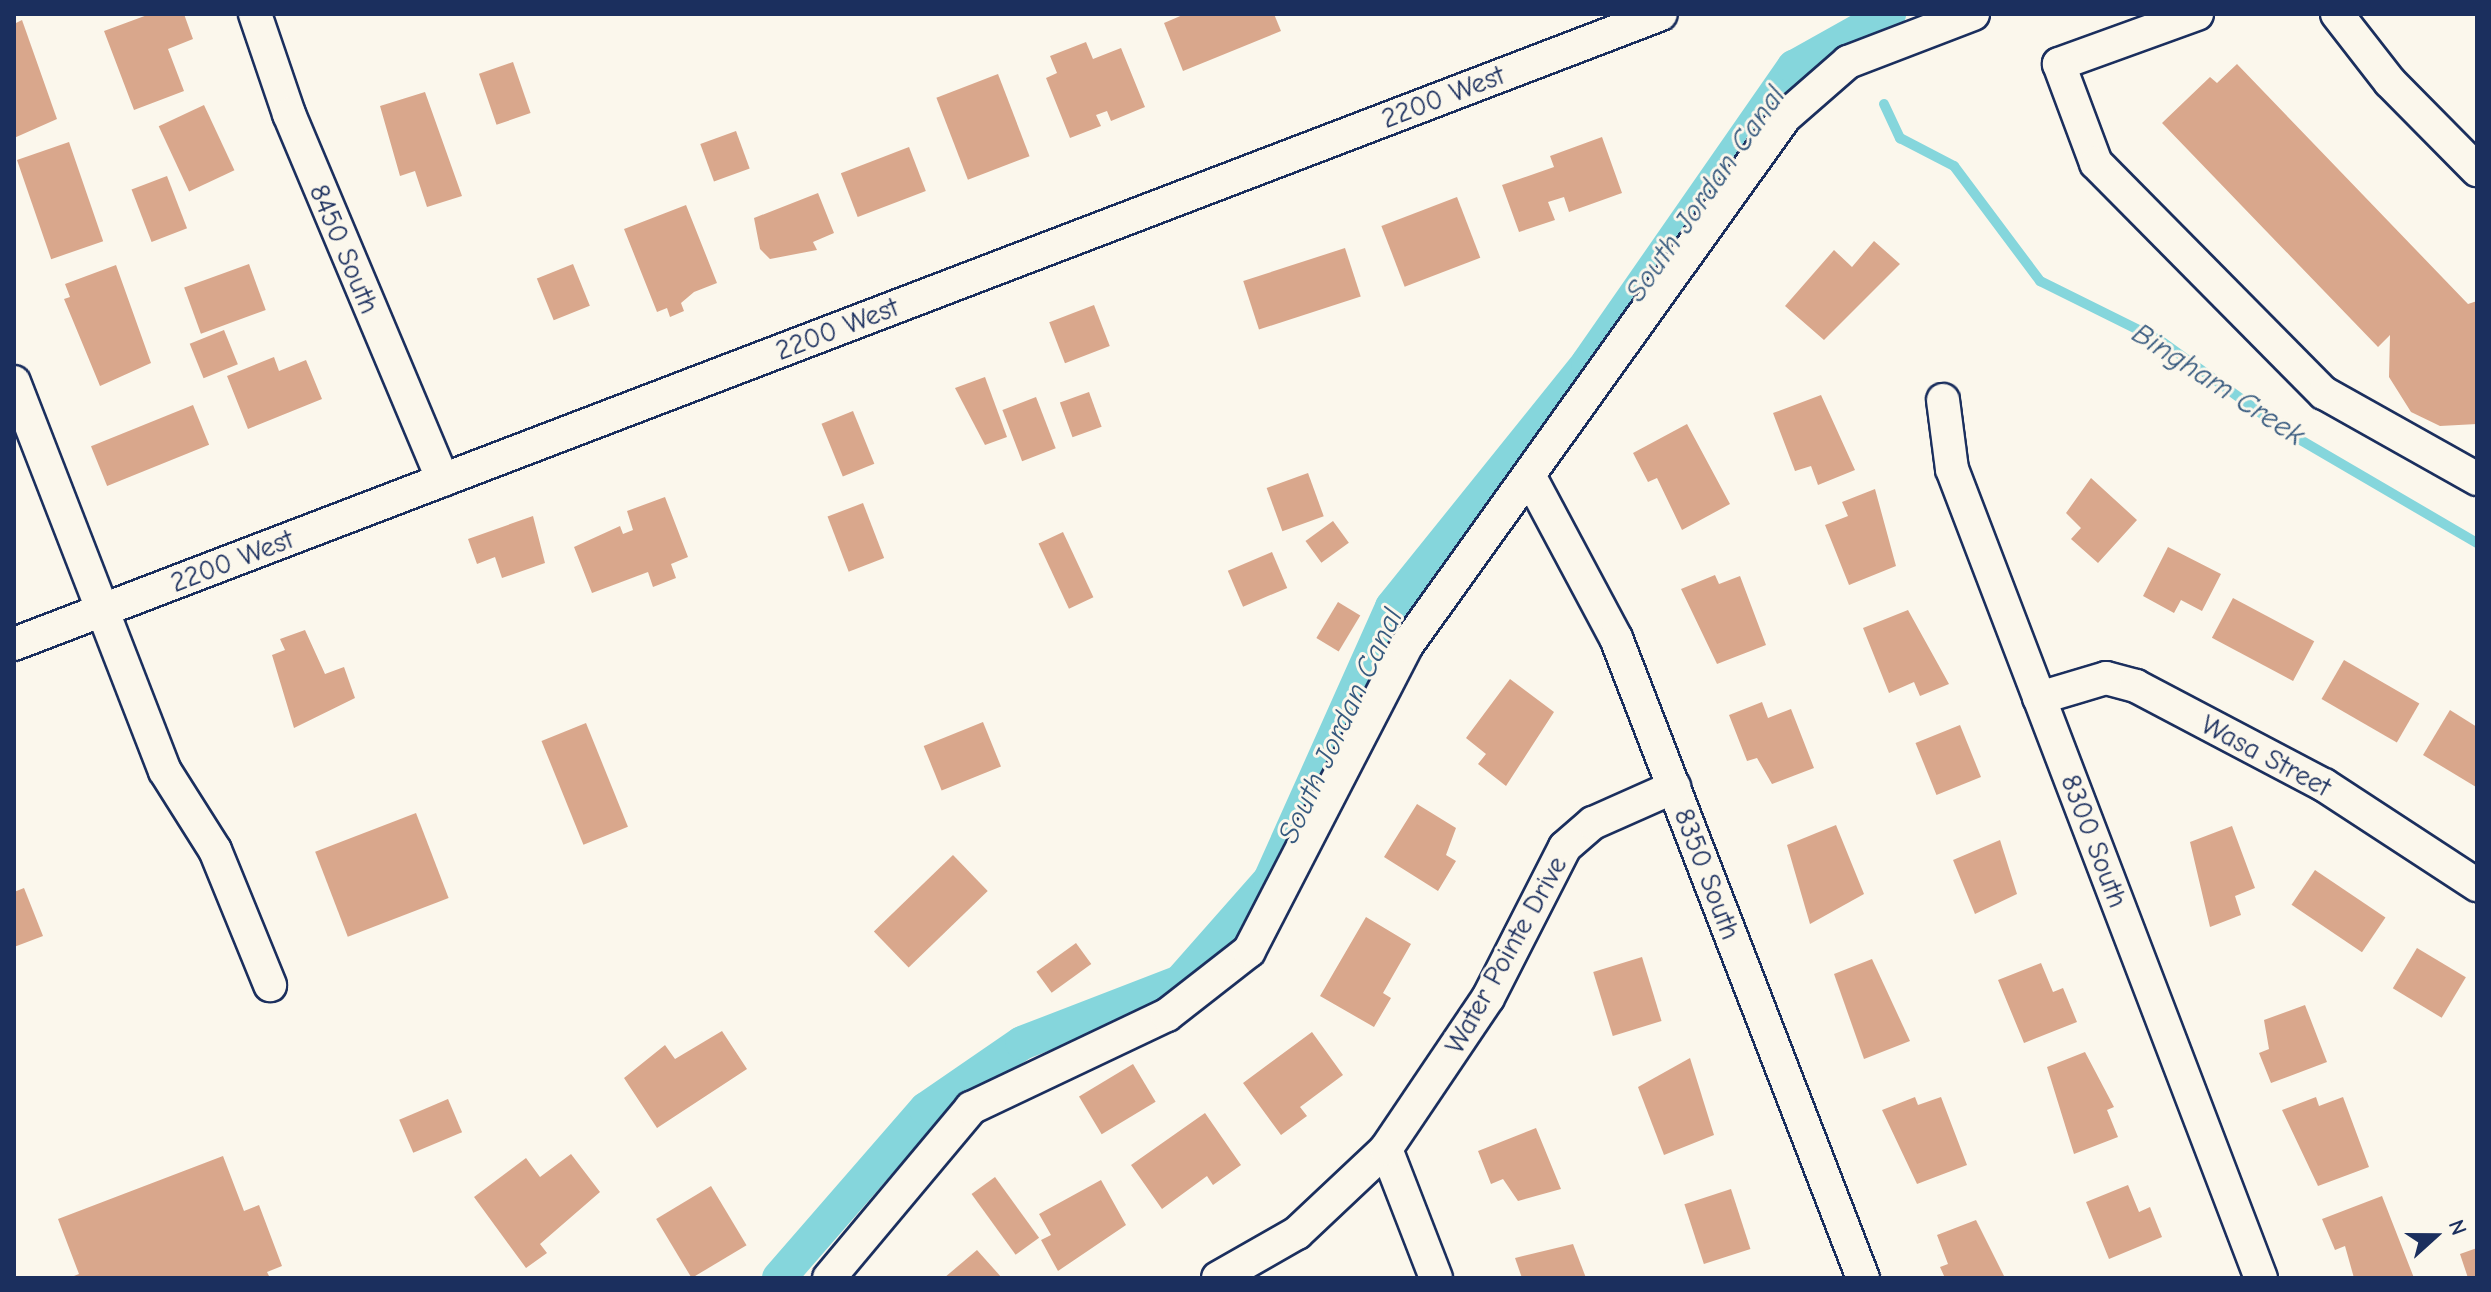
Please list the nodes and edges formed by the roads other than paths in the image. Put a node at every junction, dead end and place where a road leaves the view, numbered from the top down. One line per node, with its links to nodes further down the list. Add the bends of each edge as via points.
1 (255, 14): 11 (street, 8450 South, via 289,114)
2 (1661, 14): 11 (street, 2200 West)
3 (1973, 14): 9 (street, via 1848,62 1785,117)
4 (2197, 14): 10 (street, via 2059,64 2096,163 2324,393)
5 (2337, 14): 6 (street, via 2400,93)
6 (2477, 170)
7 (14, 382): 12 (street)
8 (1943, 400): 14 (street, 8300 South, via 1952,469)
9 (1531, 479): 15 (street, 8350 South, via 1616,638); 19 (street, via 1407,645 1249,951 1167,1015 971,1108)
10 (2477, 479)
11 (443, 480): 12 (street, 2200 West)
12 (103, 610): 13 (street, 2200 West); 17 (street, via 165,771 215,850)
13 (14, 644)
14 (2039, 698): 16 (street, Wasa Street, via 2106,678 2136,686 2324,785); 23 (street, 8300 South)
15 (1674, 787): 18 (street, Water Pointe Drive, via 1593,823 1565,847 1488,998); 22 (street, 8350 South)
16 (2477, 885)
17 (270, 985)
18 (1386, 1149): 20 (street, Water Pointe Drive, via 1297,1233); 21 (street)
19 (829, 1278)
20 (1218, 1278)
21 (1436, 1278)
22 (1863, 1278)
23 (2261, 1278)

